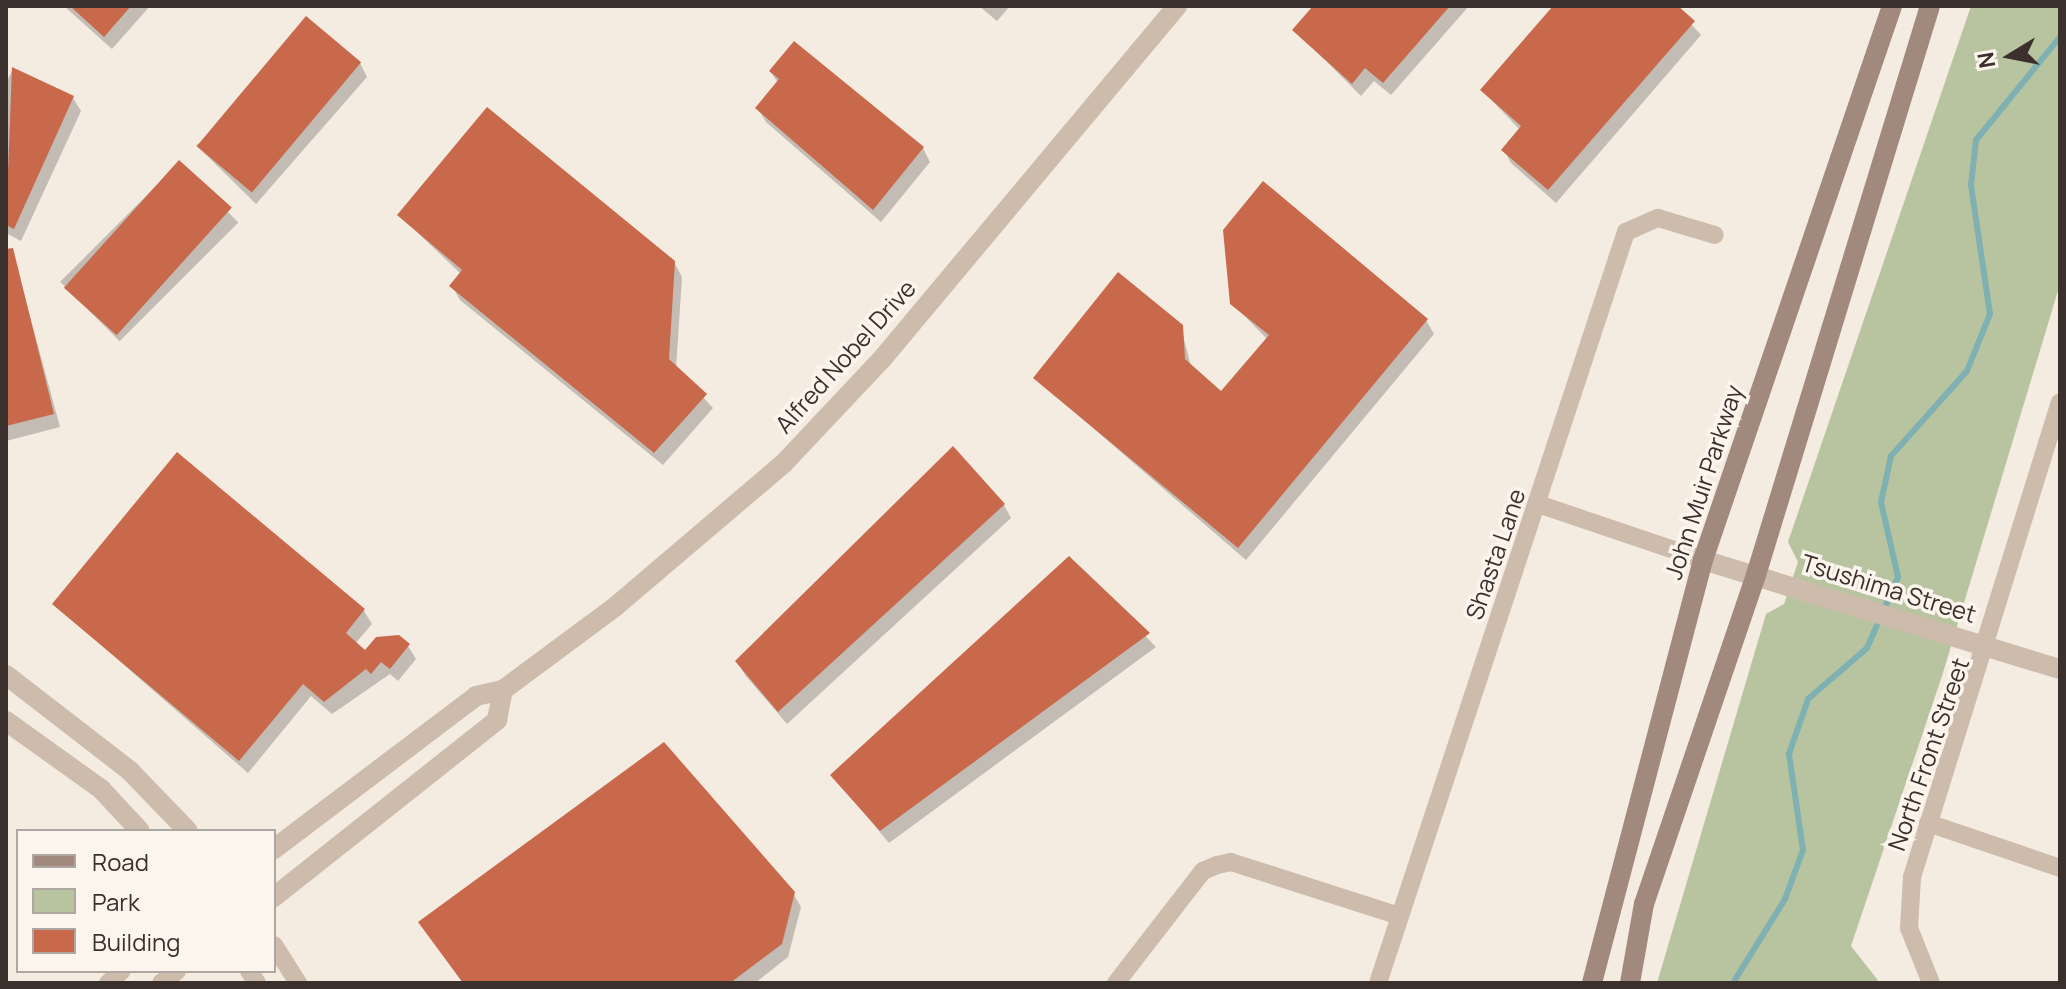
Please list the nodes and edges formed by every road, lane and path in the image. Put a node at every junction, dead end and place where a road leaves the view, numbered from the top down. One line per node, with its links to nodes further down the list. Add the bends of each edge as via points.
1 (1177, 6): 13 (street, Alfred Nobel Drive, via 882,359 784,463 652,577)
2 (1892, 6): 8 (main road, John Muir Parkway)
3 (1930, 6): 9 (main road)
4 (1715, 235): 7 (street, Shasta Lane, via 1658,218 1626,232)
5 (2060, 403): 6 (street, North Front Street)
6 (2051, 465): 10 (street, North Front Street)
7 (1538, 504): 8 (street); 21 (street, Shasta Lane)
8 (1703, 560): 9 (street, Tsushima Street); 26 (main road, John Muir Parkway, via 1608,902)
9 (1756, 575): 10 (street, Tsushima Street); 27 (main road, via 1644,904)
10 (1990, 647): 11 (street, Tsushima Street); 15 (street, North Front Street)
11 (2060, 669)
12 (6, 675): 17 (street, via 130,771)
13 (503, 690): 18 (street, Alfred Nobel Drive, via 476,696); 20 (street, via 497,720)
14 (6, 721): 16 (street, via 101,789)
15 (1928, 823): 19 (street); 28 (street, North Front Street, via 1912,877 1909,928)
16 (138, 829)
17 (186, 829)
18 (276, 847)
19 (2060, 868)
20 (276, 895)
21 (1399, 916): 24 (street, via 1231,862 1217,865 1203,871); 25 (street, Shasta Lane)
22 (276, 948): 23 (street)
23 (298, 983)
24 (1116, 983)
25 (1378, 983)
26 (1592, 983)
27 (1630, 983)
28 (1931, 983)

